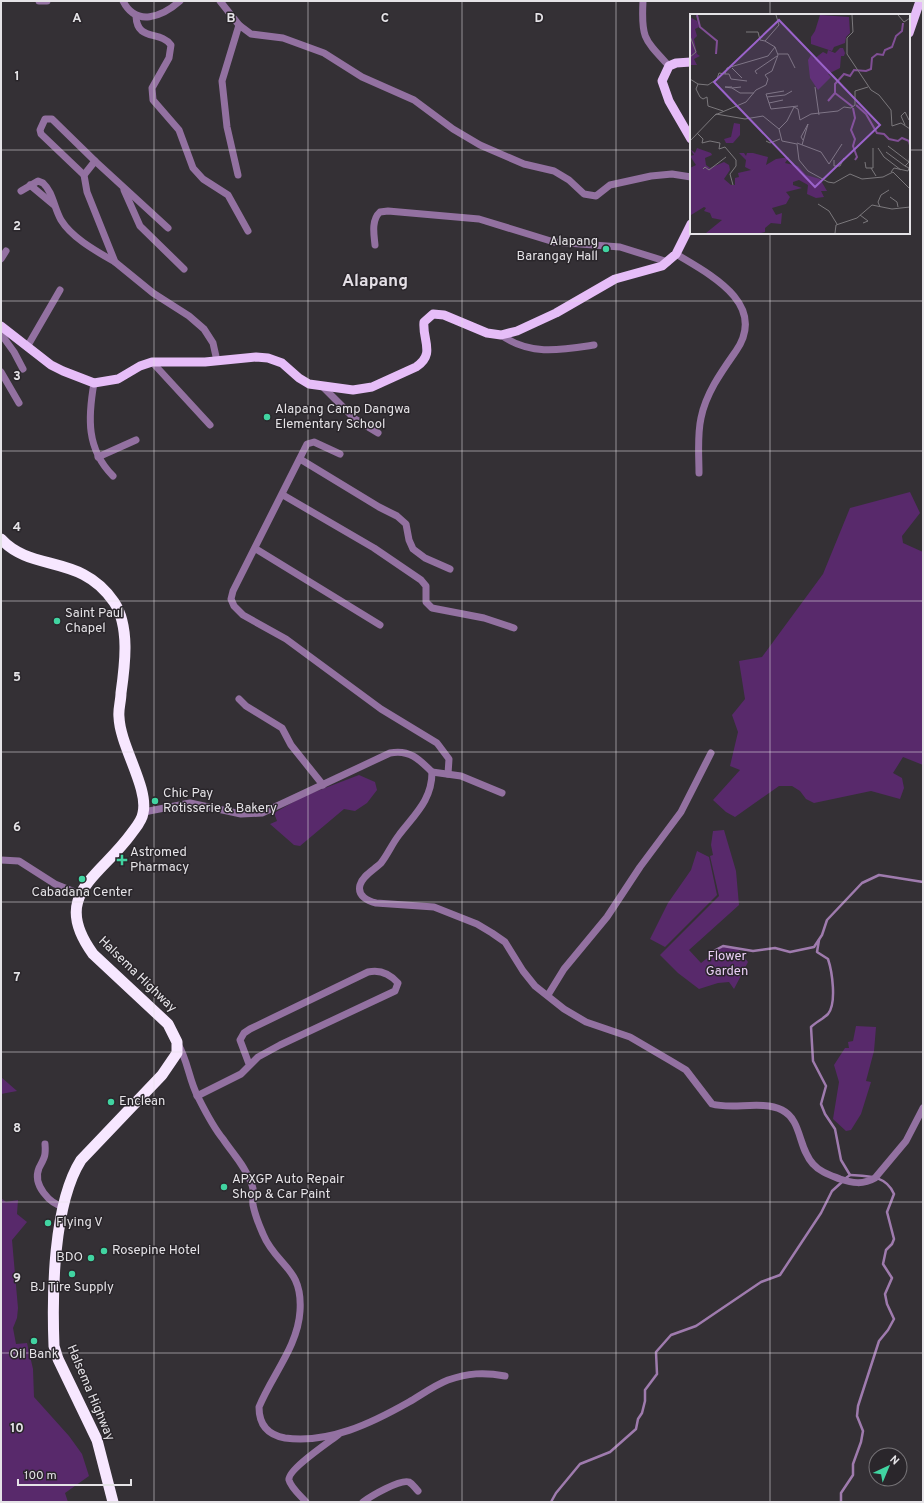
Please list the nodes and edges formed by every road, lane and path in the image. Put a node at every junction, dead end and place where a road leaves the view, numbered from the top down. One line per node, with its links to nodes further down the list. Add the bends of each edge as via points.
1 (39, 1): 2 (street)
2 (47, 1)
3 (123, 1): 8 (street)
4 (180, 1): 8 (street, via 162,14)
5 (220, 1): 9 (street)
6 (643, 1): 12 (street, via 643,33)
7 (920, 1): 10 (main road)
8 (136, 16): 22 (street, via 136,23 142,31 164,39 171,45 169,58 152,88 154,100 179,130 193,168 203,179 228,196)
9 (239, 25): 16 (street, via 222,81 227,127); 17 (street, via 251,34 283,38 324,54 371,81 414,100 480,145 524,164 554,171 589,196 596,196 610,185 650,176)
10 (910, 30)
11 (690, 62): 12 (main road)
12 (669, 66): 13 (main road, via 663,75 663,88)
13 (690, 137)
14 (95, 162): 15 (street); 15 (street, via 52,119 45,119 41,134); 18 (street)
15 (84, 175): 27 (street, via 87,192)
16 (238, 175)
17 (690, 176)
18 (123, 188): 21 (street); 29 (street, via 140,226)
19 (21, 191): 27 (street, via 30,185 54,205 69,230)
20 (690, 226): 25 (main road)
21 (168, 228)
22 (248, 231)
23 (375, 245): 28 (street, via 376,217 380,212 388,211 479,219 554,242 620,246)
24 (6, 251): 26 (street)
25 (676, 254): 28 (main road); 48 (street, via 712,277 735,297 743,310 746,326 743,340 716,382 701,418)
26 (1, 259)
27 (115, 262): 35 (street, via 153,293 200,325 213,343)
28 (668, 262): 32 (main road, via 615,279 540,321 517,331)
29 (184, 269)
30 (60, 290): 34 (street)
31 (2, 327): 34 (main road); 37 (street)
32 (501, 334): 33 (street, via 519,346 538,349); 40 (main road, via 487,333 444,315 432,314 426,318 424,325 427,354 424,361 416,367 363,390)
33 (594, 344)
34 (27, 347): 39 (main road, via 62,371)
35 (217, 361): 36 (main road); 40 (main road, via 268,358 282,363 303,381)
36 (152, 362): 39 (main road, via 111,381); 42 (street)
37 (23, 369)
38 (1, 372): 41 (street)
39 (94, 383): 46 (street, via 89,418)
40 (322, 386): 43 (street, via 355,419)
41 (19, 403)
42 (210, 425)
43 (378, 433)
44 (136, 440): 46 (street)
45 (340, 454): 47 (street, via 310,442)
46 (98, 457): 49 (street)
47 (300, 459): 50 (street); 53 (street, via 397,516 406,524 413,549 429,560)
48 (699, 473)
49 (113, 476)
50 (283, 495): 52 (street); 55 (street, via 374,548 421,580 426,586 426,602 432,608 484,618)
51 (1, 539): 62 (highway, via 19,554 84,573 107,593 114,603 124,634 125,658 118,717 139,784)
52 (256, 549): 54 (street); 59 (street, via 233,591 231,599 234,606 243,615 298,648 381,709 436,743 449,759)
53 (450, 569)
54 (380, 625)
55 (514, 628)
56 (240, 699): 60 (street, via 246,706 282,728 290,744)
57 (711, 752): 65 (street, via 681,812 607,917 564,969)
58 (432, 772): 59 (street); 60 (street, via 411,753 399,751); 65 (street, via 432,782 423,807 399,835 383,860 362,880 359,887 361,894 367,901 376,903 434,907 477,924 505,942 535,986)
59 (448, 774): 61 (street, via 474,781)
60 (323, 784): 62 (street, via 262,813 241,814 190,802)
61 (502, 793)
62 (144, 812): 64 (highway, Halsema Highway, via 126,841)
63 (1, 860): 64 (street, via 19,861 55,884)
64 (80, 894): 66 (highway, Halsema Highway, via 75,914 78,932 83,942 108,969 168,1024)
65 (548, 995): 69 (street, via 574,1016 630,1037 681,1067 712,1104 780,1108 794,1120 806,1156 813,1165 824,1173 851,1183 870,1181 877,1176 906,1141)
66 (177, 1042): 68 (street, via 185,1055); 71 (highway, Halsema Highway, via 177,1053 162,1075 81,1160 70,1180)
67 (249, 1064): 67 (street, via 280,1045 395,991 398,983 387,973 368,972 250,1029 240,1040); 68 (street, via 241,1074)
68 (197, 1096): 74 (street, via 222,1138 246,1171 253,1187 253,1204 263,1235 273,1251 293,1273 300,1296 298,1327 291,1346 264,1393 259,1407 262,1425 268,1432 279,1436 295,1439)
69 (923, 1108)
70 (45, 1144): 71 (street, via 45,1157 39,1169 40,1185 51,1202)
71 (64, 1207): 77 (highway, Halsema Highway, via 57,1242 54,1346 96,1440)
72 (505, 1376): 73 (street, via 487,1372 446,1380 376,1420)
73 (341, 1433): 74 (street); 75 (street)
74 (316, 1438): 75 (street)
75 (329, 1442): 78 (street, via 289,1475 293,1488)
76 (418, 1491): 79 (street, via 411,1483 405,1482)
77 (113, 1502)
78 (306, 1502)
79 (363, 1502)

